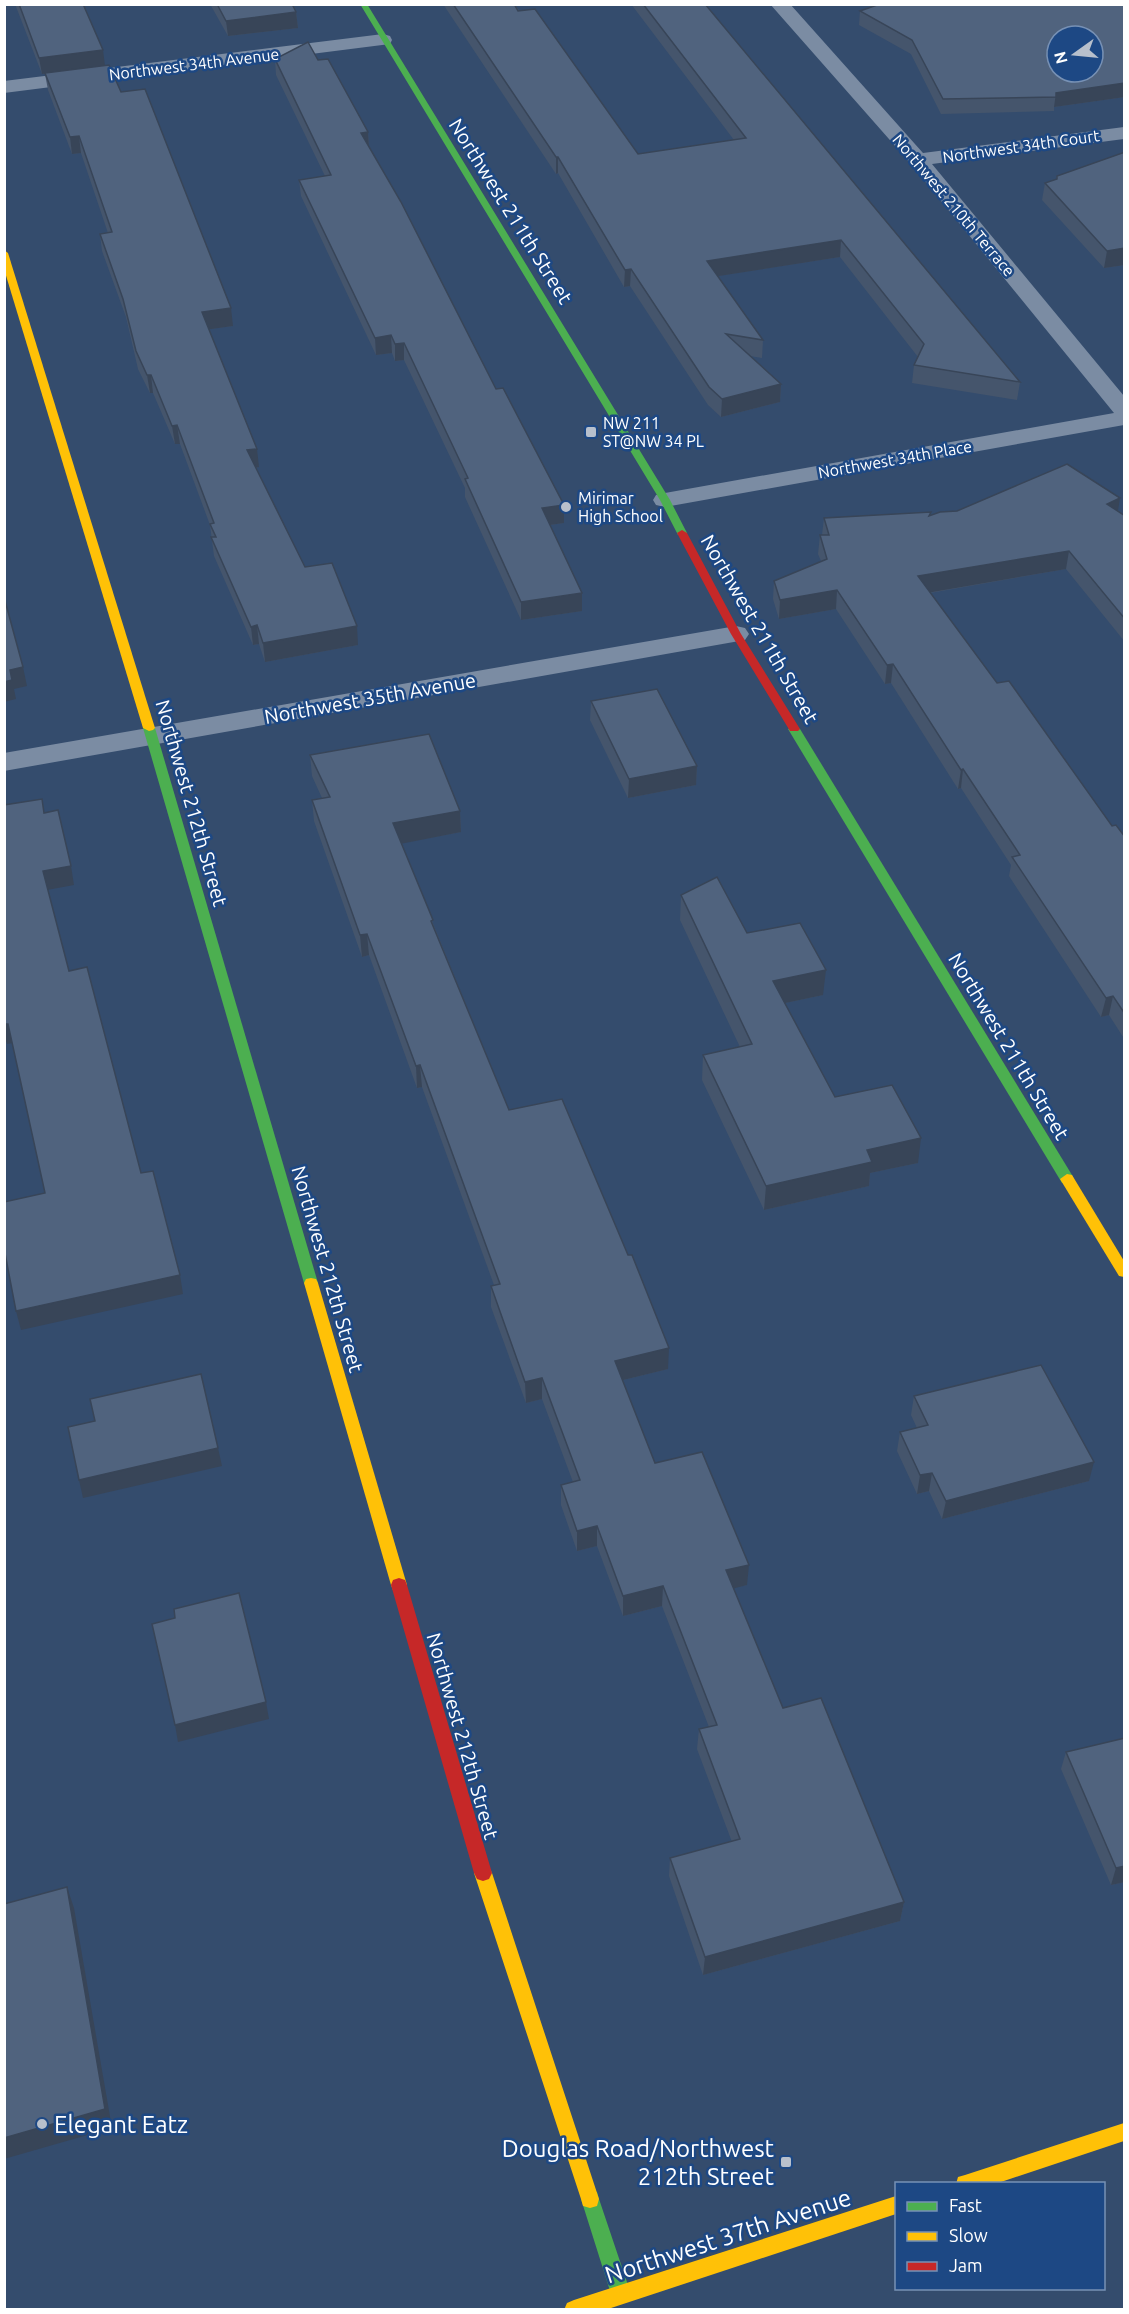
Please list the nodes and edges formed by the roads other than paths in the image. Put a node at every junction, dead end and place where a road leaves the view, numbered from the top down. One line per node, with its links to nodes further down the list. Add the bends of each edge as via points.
1 (363, 4): 3 (street, Northwest 211th Street)
2 (779, 4): 6 (street, Northwest 210th Terrace)
3 (383, 40): 4 (street, Northwest 34th Avenue); 10 (street, Northwest 211th Street)
4 (4, 87)
5 (1125, 133): 6 (street, Northwest 34th Court)
6 (918, 160): 8 (street, Northwest 210th Terrace)
7 (4, 253): 12 (street, Northwest 212th Street)
8 (1125, 410)
9 (1125, 418): 10 (street, Northwest 34th Place)
10 (665, 500): 11 (street, Northwest 211th Street)
11 (736, 634): 12 (street, Northwest 35th Avenue); 14 (street, Northwest 211th Street)
12 (152, 736): 13 (street, Northwest 35th Avenue); 18 (street, Northwest 212th Street, via 481,1868)
13 (4, 762)
14 (1125, 1272)
15 (1125, 2133): 16 (street)
16 (971, 2182)
17 (895, 2206): 18 (street, Northwest 37th Avenue)
18 (621, 2294): 19 (street, Northwest 37th Avenue)
19 (574, 2310)

